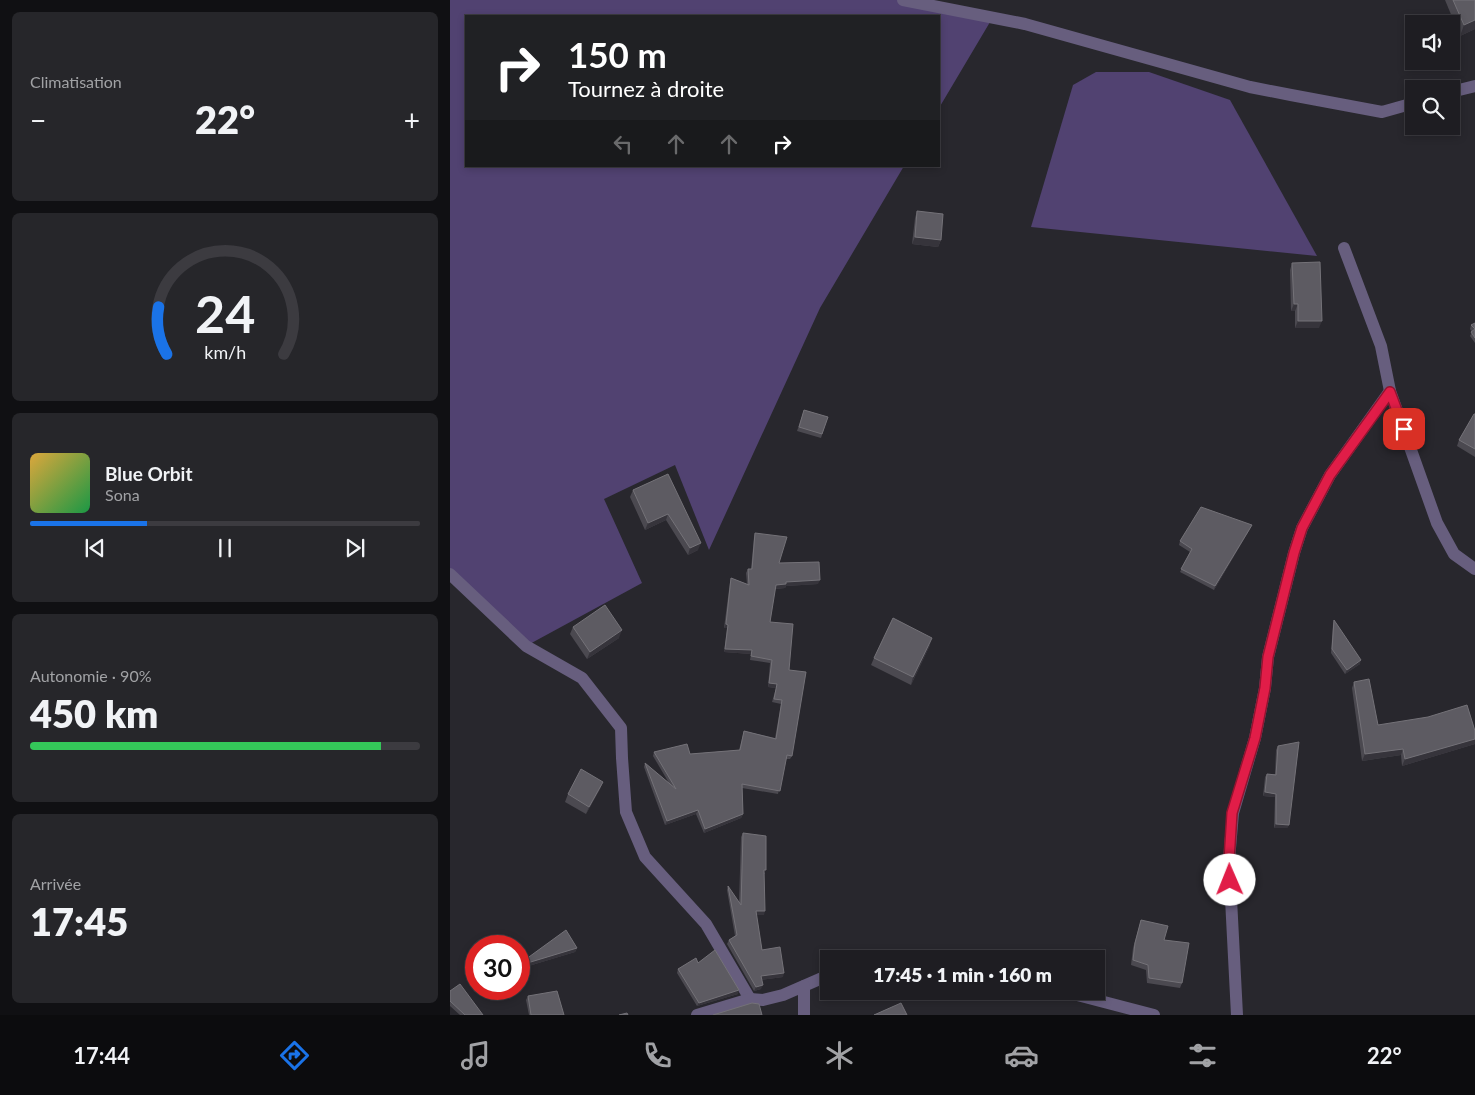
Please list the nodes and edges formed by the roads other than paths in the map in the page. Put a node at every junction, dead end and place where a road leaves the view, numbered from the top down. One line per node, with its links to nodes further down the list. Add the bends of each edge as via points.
1 (903, 0): 4 (street, via 1025,24 1291,96 1382,112)
2 (1475, 86): 3 (street)
3 (1460, 90)
4 (1405, 106)
5 (1344, 248): 6 (street, via 1381,346)
6 (1390, 392): 7 (street, via 1437,523 1454,554); 16 (street, via 1330,475 1302,528 1272,638 1255,738 1232,813 1229,860)
7 (1475, 569)
8 (450, 574): 11 (street, via 526,646 582,678 621,728 626,812 645,857 706,924)
9 (820, 979): 10 (street)
10 (804, 986): 11 (street, via 783,996); 14 (street)
11 (750, 1000): 13 (street)
12 (1096, 1000): 15 (street)
13 (697, 1015)
14 (804, 1015)
15 (1154, 1015)
16 (1237, 1015)

